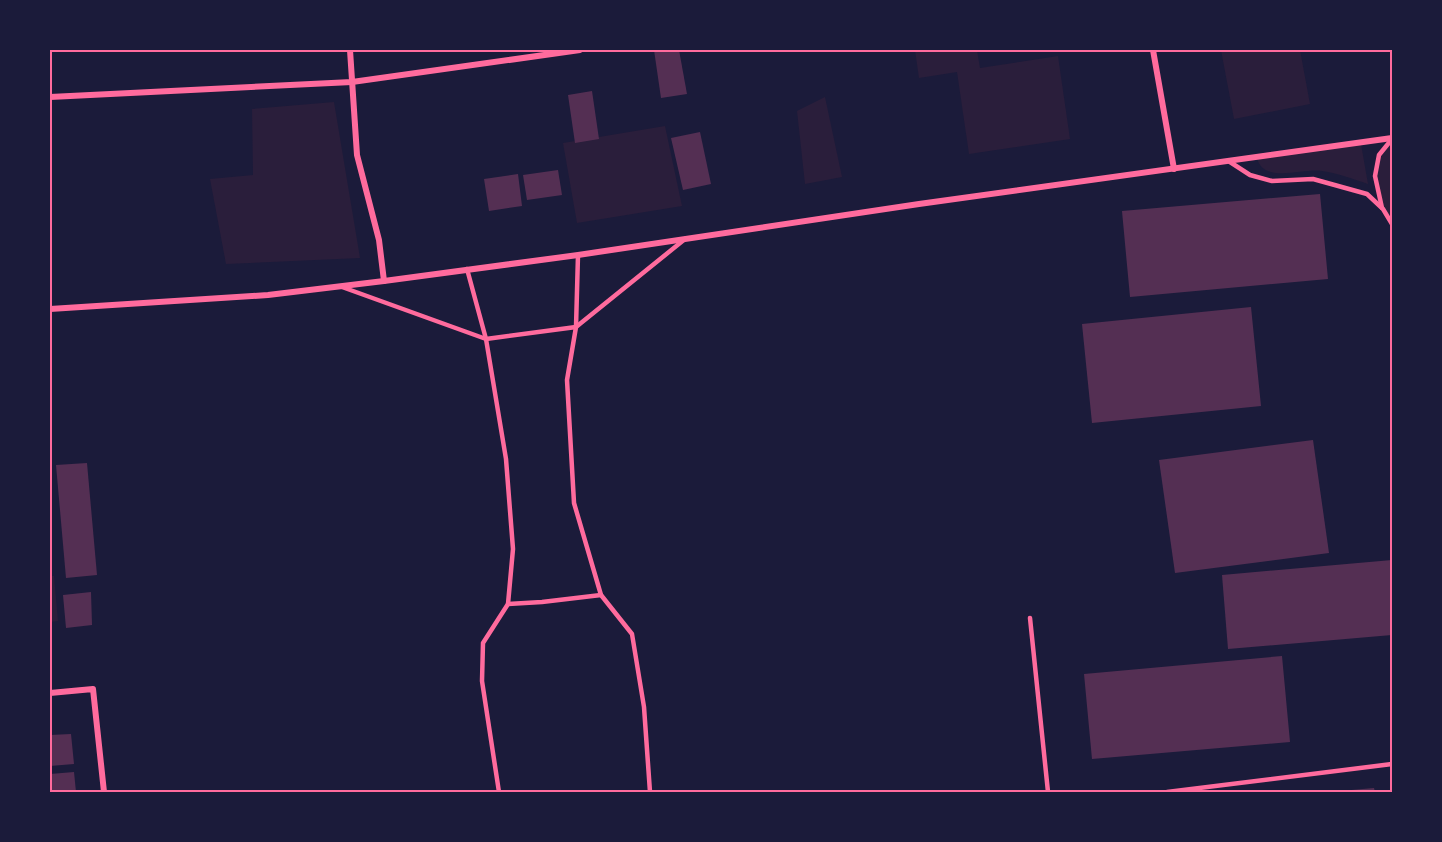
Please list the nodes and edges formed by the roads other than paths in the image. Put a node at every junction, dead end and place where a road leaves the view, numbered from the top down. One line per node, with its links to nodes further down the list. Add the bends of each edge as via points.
1 (350, 50): 4 (street)
2 (580, 50): 4 (street)
3 (1153, 50): 8 (street)
4 (352, 82): 5 (street); 14 (street, via 357,155 379,240)
5 (50, 96)
6 (1392, 139): 7 (street); 9 (lane, via 1379,155 1375,176)
7 (1230, 162): 8 (street); 9 (lane, via 1250,175 1272,181 1313,179 1367,194)
8 (1174, 169): 11 (street)
9 (1383, 209): 10 (lane)
10 (1392, 224)
11 (685, 239): 12 (street); 17 (lane)
12 (578, 255): 13 (street); 17 (lane)
13 (467, 269): 14 (street); 18 (lane)
14 (384, 280): 15 (street)
15 (338, 286): 16 (street, via 268,295); 18 (lane)
16 (50, 309)
17 (576, 327): 18 (lane); 19 (lane, via 567,380 574,503)
18 (486, 339): 20 (lane, via 507,471 513,549)
19 (601, 595): 20 (lane); 26 (lane, via 632,634 644,706)
20 (508, 604): 25 (lane, via 483,643 482,681)
21 (1030, 618): 27 (lane)
22 (50, 693): 24 (street, via 93,689)
23 (1392, 764): 28 (lane)
24 (104, 792)
25 (499, 792)
26 (650, 792)
27 (1048, 792)
28 (1167, 792)

